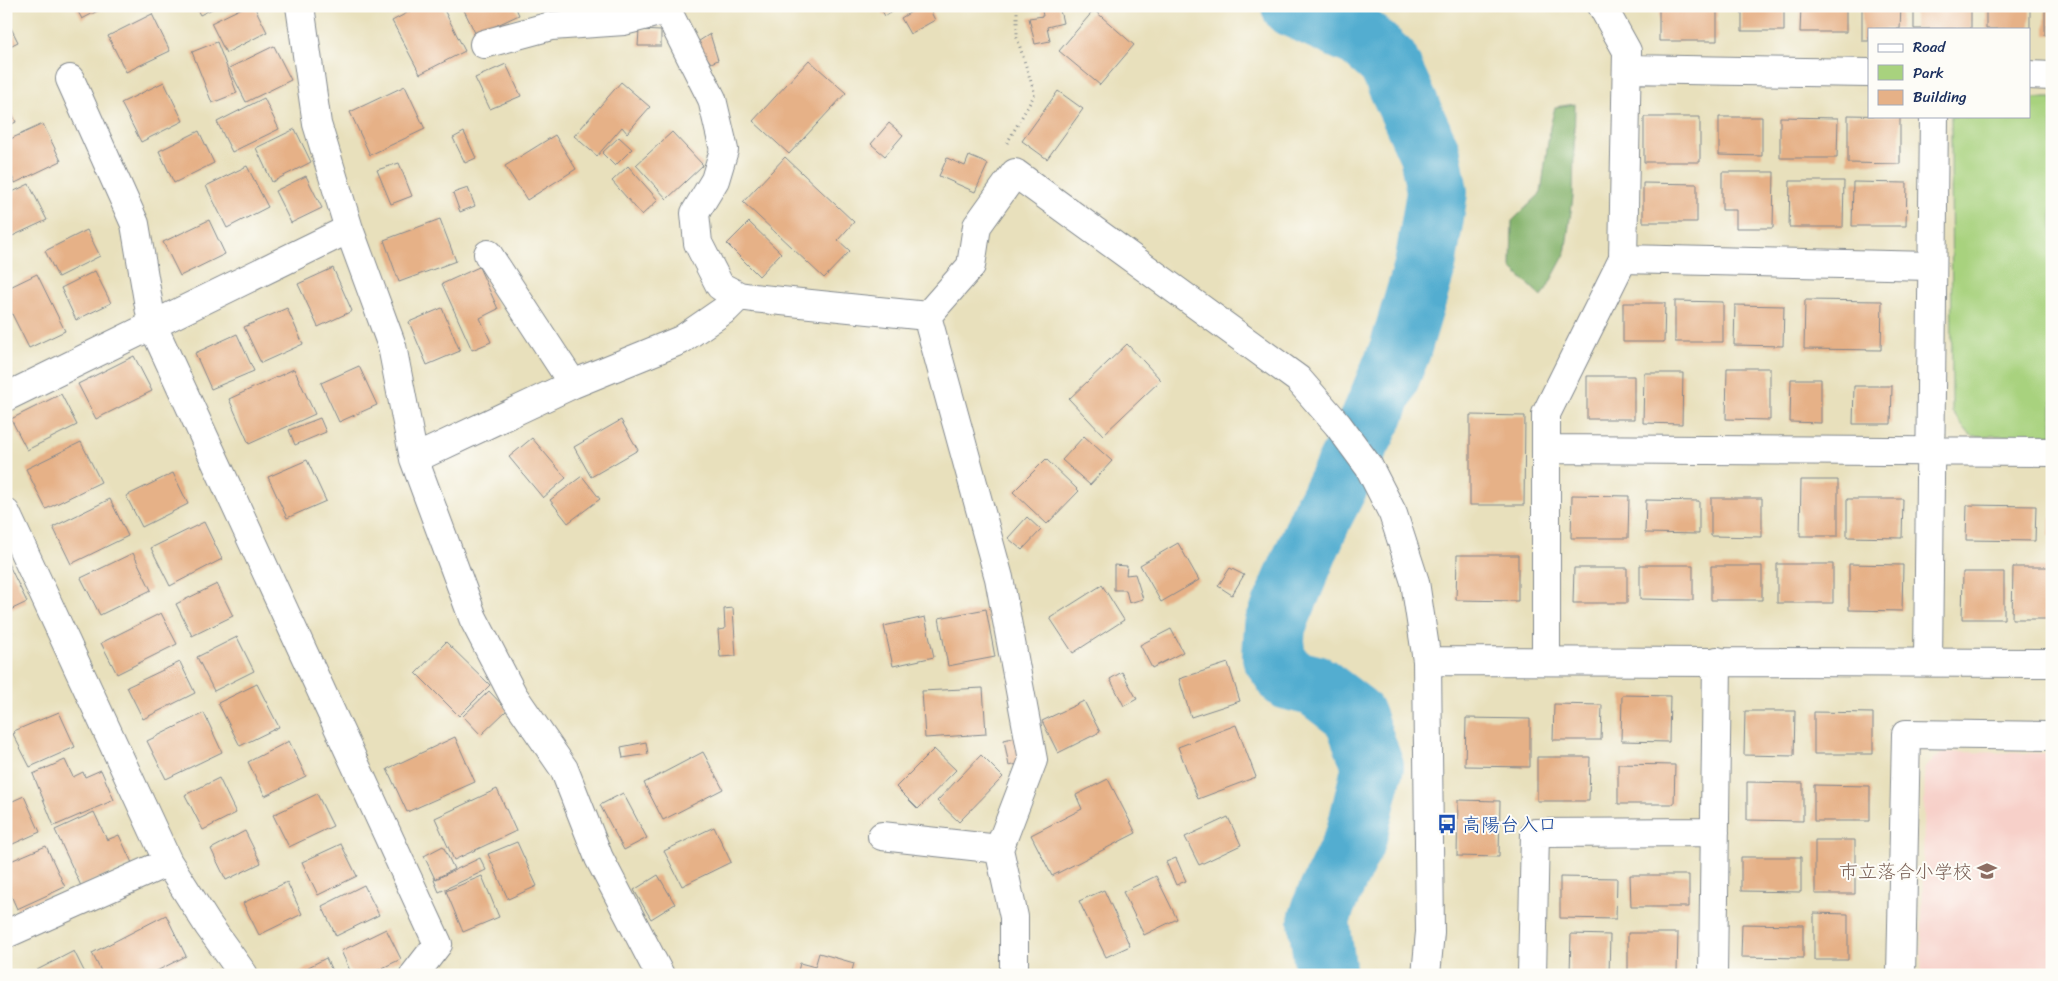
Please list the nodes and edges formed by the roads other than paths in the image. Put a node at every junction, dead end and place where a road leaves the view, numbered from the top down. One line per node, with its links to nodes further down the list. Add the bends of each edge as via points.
1 (300, 6): 11 (street, via 318,124)
2 (1602, 6): 5 (street, via 1627,51)
3 (666, 8): 4 (street, via 624,21 551,26); 15 (street, via 712,99 724,150 715,180 695,213 698,243 720,286)
4 (484, 44)
5 (1627, 69): 6 (street); 13 (street)
6 (1868, 73)
7 (2030, 76): 8 (street)
8 (2052, 76)
9 (70, 79): 17 (street, via 135,224)
10 (1934, 118): 14 (street)
11 (349, 230): 17 (street); 23 (street, via 392,346)
12 (488, 254): 18 (street)
13 (1623, 259): 14 (street); 20 (street, via 1546,414)
14 (1932, 266): 21 (street)
15 (739, 296): 16 (street); 18 (street, via 681,340)
16 (927, 316): 25 (street, via 971,266 977,226 1015,173 1298,379 1338,425 1369,467 1393,514 1415,582); 33 (street, via 999,578 1033,760)
17 (152, 324): 19 (street); 37 (street, via 438,944)
18 (573, 384): 23 (street)
19 (6, 397)
20 (1546, 450): 21 (street); 26 (street)
21 (1930, 452): 22 (street); 28 (street)
22 (2052, 452)
23 (414, 459): 38 (street, via 473,618 513,694 564,769 599,858)
24 (6, 512): 34 (street)
25 (1427, 661): 26 (street); 40 (street, via 1430,932)
26 (1546, 661): 27 (street)
27 (1717, 661): 28 (street); 31 (street)
28 (1928, 662): 29 (street)
29 (2052, 663)
30 (2052, 736): 43 (street, via 1906,734)
31 (1715, 832): 41 (street, via 1535,832); 42 (street)
32 (882, 836): 33 (street)
33 (999, 849): 39 (street, via 1014,918)
34 (168, 862): 35 (street); 36 (street)
35 (6, 934)
36 (244, 975)
37 (414, 975)
38 (660, 975)
39 (1014, 975)
40 (1426, 975)
41 (1532, 975)
42 (1713, 975)
43 (1901, 975)

